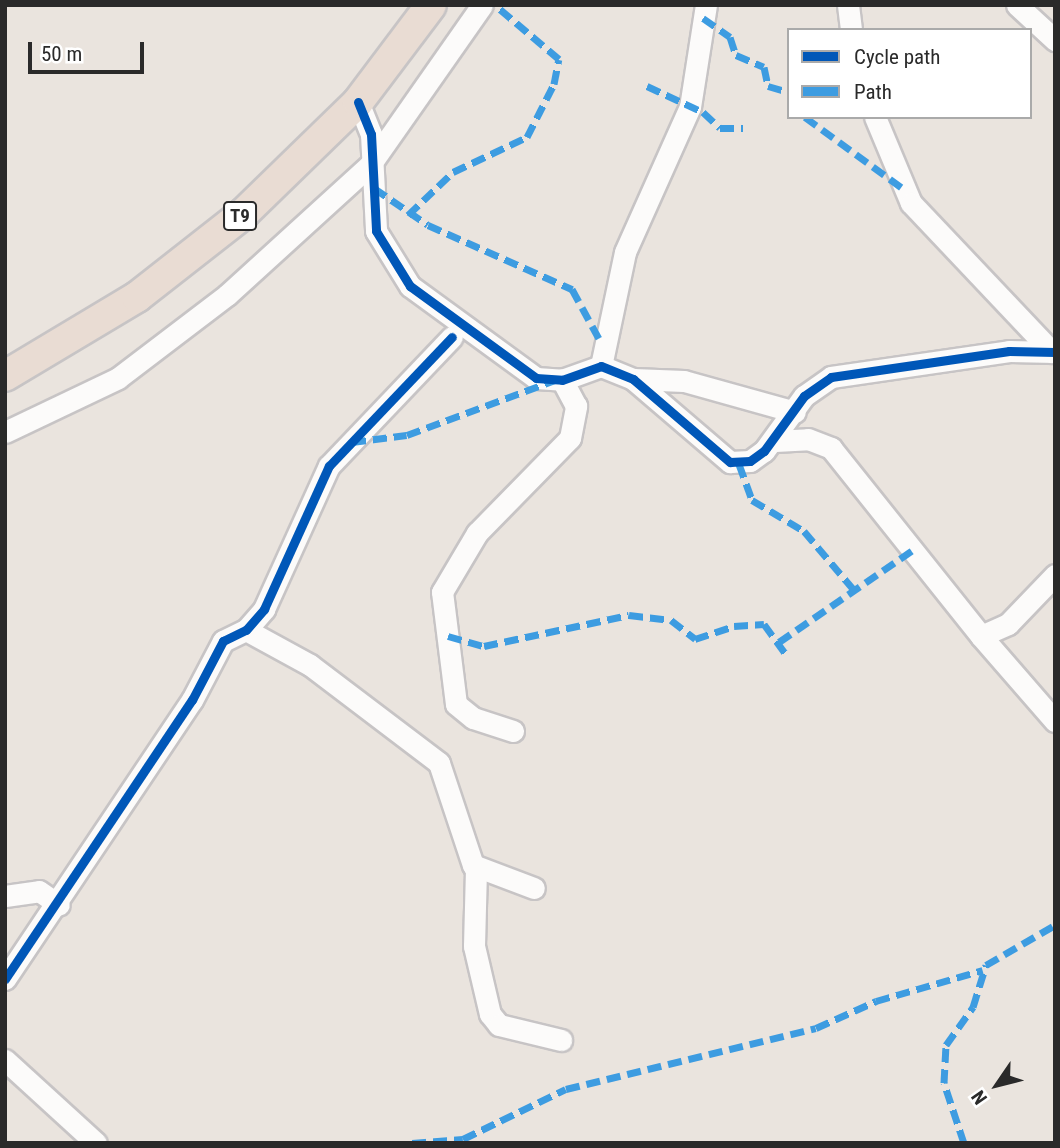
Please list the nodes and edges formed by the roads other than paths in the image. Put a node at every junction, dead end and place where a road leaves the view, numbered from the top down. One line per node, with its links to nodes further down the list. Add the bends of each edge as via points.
1 (431, 5): 8 (highway, T9)
2 (482, 5): 10 (street)
3 (706, 5): 15 (street, via 690,107 625,252)
4 (848, 5): 6 (street)
5 (1017, 5): 7 (street)
6 (850, 28)
7 (1055, 40)
8 (358, 102): 10 (street, via 371,134); 16 (highway, T9, via 173,271)
9 (876, 119): 13 (street, via 911,203)
10 (370, 165): 11 (street, via 384,252 410,286); 20 (street, via 118,378)
11 (447, 314): 12 (street); 14 (street)
12 (452, 337): 14 (street); 23 (street, via 328,466 272,595)
13 (1053, 352): 19 (street, via 852,371 815,386)
14 (506, 355): 18 (street, via 536,378)
15 (594, 368): 17 (street); 18 (street)
16 (5, 376)
17 (633, 379): 19 (street, via 684,381); 21 (street, via 730,462 750,461)
18 (567, 388): 26 (street, via 577,414 570,438 483,525 442,592 456,704 474,718)
19 (795, 412): 21 (street)
20 (5, 432)
21 (775, 441): 24 (street, via 808,439 831,448)
22 (1055, 575): 24 (street, via 1007,624)
23 (246, 630): 27 (street, via 310,665 443,767); 30 (street, via 223,641)
24 (981, 636): 25 (street)
25 (1055, 721)
26 (513, 731)
27 (476, 869): 28 (street); 32 (street, via 474,946 490,1014 499,1025)
28 (534, 888)
29 (5, 896): 30 (street, via 39,891)
30 (59, 905): 31 (street)
31 (5, 979)
32 (561, 1040)
33 (5, 1060): 34 (street)
34 (96, 1143)

